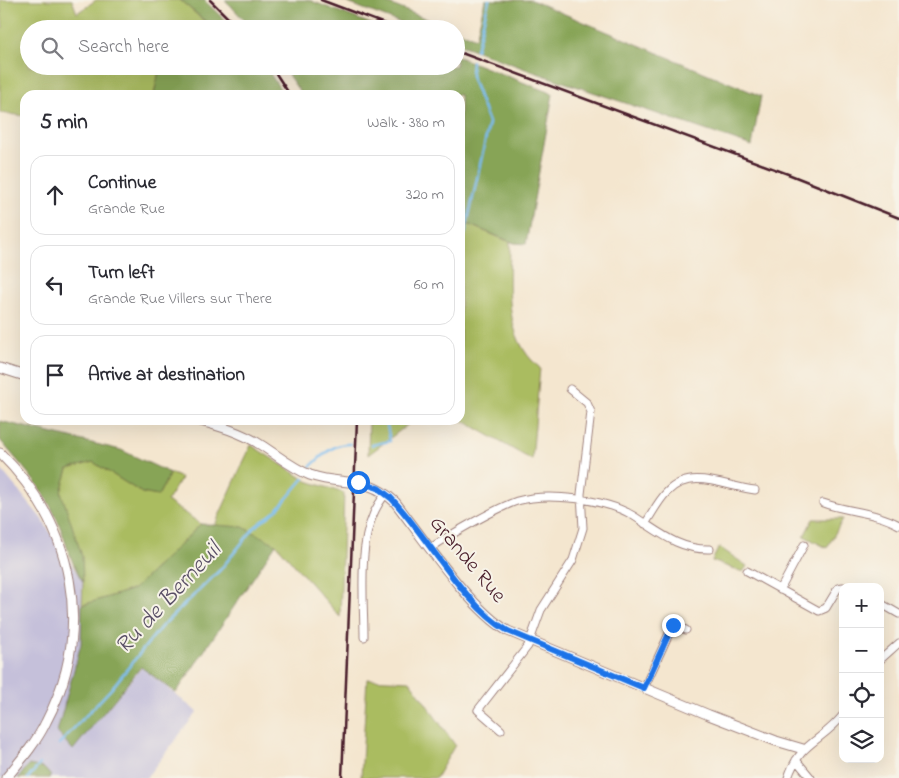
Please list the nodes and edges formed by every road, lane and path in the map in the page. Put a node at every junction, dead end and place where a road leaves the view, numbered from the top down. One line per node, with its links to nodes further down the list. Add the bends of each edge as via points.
1 (0, 368): 2 (street)
2 (20, 374)
3 (570, 389): 8 (street, via 587,403 591,412)
4 (216, 425): 7 (street, Grande Rue, via 249,438 304,473 328,480 372,485)
5 (0, 453): 30 (street, via 25,480 53,527 68,572 72,606 70,649 58,695 37,739)
6 (755, 490): 10 (street, via 708,480 686,481 666,494)
7 (386, 494): 13 (street, Grande Rue); 21 (street, via 374,511 367,532)
8 (581, 500): 10 (street, via 616,507); 13 (street, via 537,498 516,502); 22 (street, via 583,524 579,544 573,560 541,610)
9 (823, 502): 11 (street)
10 (645, 524): 14 (street, via 685,547)
11 (899, 525)
12 (804, 545): 17 (street)
13 (431, 548): 22 (street, Grande Rue, via 499,626)
14 (710, 550)
15 (747, 571): 17 (street)
16 (839, 588): 17 (street, via 826,608 819,611)
17 (780, 590)
18 (884, 605): 19 (street)
19 (899, 614)
20 (686, 630): 25 (street, via 673,625)
21 (364, 637)
22 (530, 640): 25 (street, Grande Rue); 27 (street, via 478,710)
23 (899, 643): 24 (street)
24 (884, 656)
25 (644, 688): 28 (street, Grande Rue)
26 (840, 718): 28 (street)
27 (502, 730)
28 (803, 749): 29 (street)
29 (796, 760): 31 (street); 32 (street)
30 (6, 778)
31 (788, 778)
32 (811, 778)

